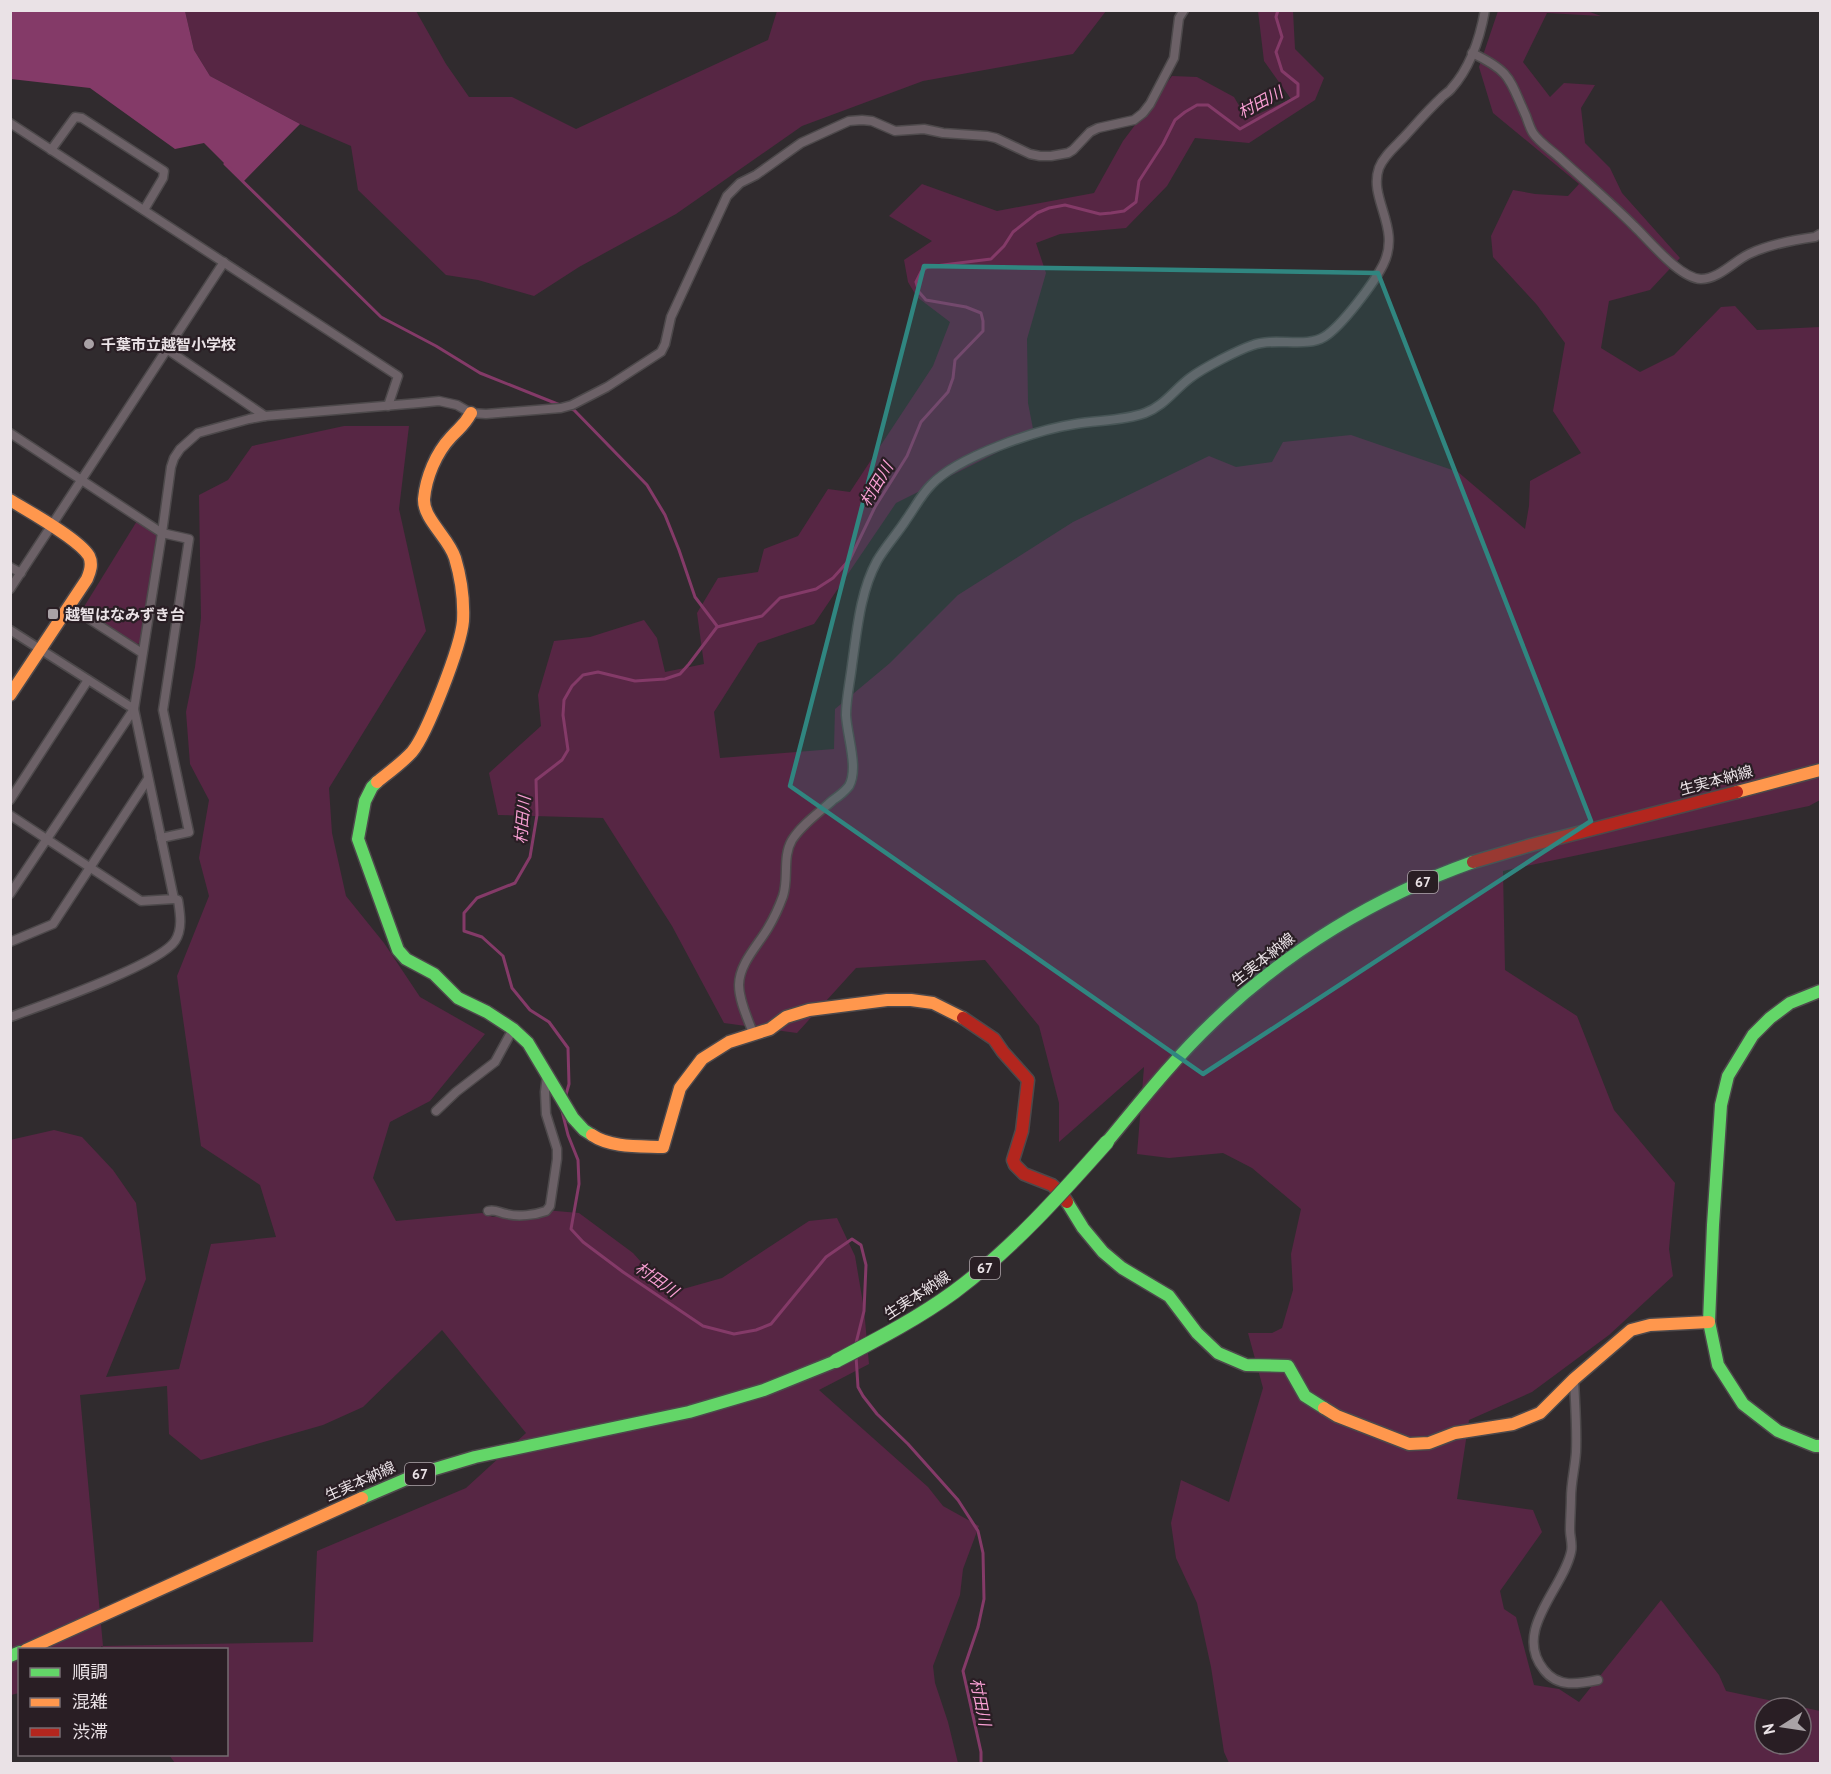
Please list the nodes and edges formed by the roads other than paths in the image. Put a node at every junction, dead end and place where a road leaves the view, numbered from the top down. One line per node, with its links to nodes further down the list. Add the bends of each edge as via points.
1 (1184, 10): 11 (street, via 1179,18 1174,58 1150,104 1134,120 1090,132 1068,153 1040,156 987,136 924,129 895,131 862,120 849,121 801,142 740,183 728,196 671,317 661,352 572,405)
2 (1485, 10): 3 (street)
3 (1472, 53): 7 (street, via 1506,74 1533,134 1687,274 1707,278 1758,250); 41 (street, via 1451,89 1380,166 1376,183 1389,234 1384,263 1366,292 1324,338 1255,344 1192,377 1159,407 1143,414 1034,434 969,459 930,486 877,562 865,594 846,713 853,776 848,788 792,841 783,894 741,974 739,987)
4 (10, 123): 5 (street)
5 (51, 150): 6 (street); 6 (street, via 75,117 82,118 164,171 164,178)
6 (144, 210): 8 (street)
7 (1821, 234)
8 (224, 262): 9 (street); 10 (street, via 398,376)
9 (168, 350): 12 (street); 14 (street)
10 (388, 406): 11 (street, via 439,402 457,405); 12 (street)
11 (471, 413): 40 (street, via 438,455 426,482 424,502 455,557 463,622 458,645 434,710 412,752 372,787 365,801 358,839 398,950 406,959 434,974 458,998)
12 (266, 416): 17 (street, via 198,433 180,449 171,467)
13 (10, 434): 14 (street)
14 (81, 480): 16 (street); 17 (street)
15 (10, 500): 16 (street)
16 (51, 527): 19 (street); 21 (street, via 90,556 91,571)
17 (162, 533): 24 (street); 32 (street, via 189,539 163,710 189,832)
18 (10, 567): 19 (street)
19 (21, 573): 20 (street)
20 (10, 589)
21 (69, 606): 23 (street); 24 (street)
22 (10, 630): 23 (street)
23 (40, 650): 25 (street); 26 (street)
24 (142, 654): 27 (street)
25 (88, 680): 27 (street); 30 (street)
26 (10, 695)
27 (134, 709): 29 (street); 33 (street)
28 (1821, 770): 48 (street, 生実本納線 / 67, bridge, via 1546,840 1399,892 1332,929 1220,1015 1053,1203 985,1268 916,1317 836,1361 764,1390 688,1412 475,1456 417,1474)
29 (148, 778): 32 (street); 34 (street)
30 (10, 800)
31 (10, 815): 33 (street)
32 (161, 838): 36 (street)
33 (47, 839): 34 (street); 35 (street)
34 (90, 868): 36 (street, via 141,901); 37 (street, via 53,924)
35 (10, 894)
36 (174, 899): 39 (street, via 178,900 181,920 171,947 128,971)
37 (10, 942)
38 (1821, 991): 45 (street, via 1790,1003 1770,1017 1753,1035 1728,1076 1721,1105)
39 (10, 1017)
40 (513, 1029): 42 (street, via 528,1043); 43 (street, via 495,1062)
41 (753, 1033): 42 (street, via 729,1041 702,1059 680,1088 663,1147 599,1140 573,1118); 46 (street, via 809,1010 887,1000 933,1003 962,1017 994,1039 1028,1080 1015,1165 1062,1194 1104,1252 1122,1268 1169,1296 1209,1346 1246,1365 1288,1366 1305,1396 1337,1416 1409,1444 1430,1443 1455,1432 1513,1424 1540,1413)
42 (549, 1078): 44 (street, via 546,1114 557,1149 550,1206 532,1215)
43 (436, 1111)
44 (488, 1211)
45 (1709, 1322): 46 (street, via 1650,1325 1631,1330); 47 (street, via 1718,1365 1743,1404 1778,1431)
46 (1575, 1379): 49 (street, via 1572,1551 1533,1640 1544,1671 1556,1681 1573,1685)
47 (1821, 1446)
48 (31, 1648)
49 (1598, 1680)

